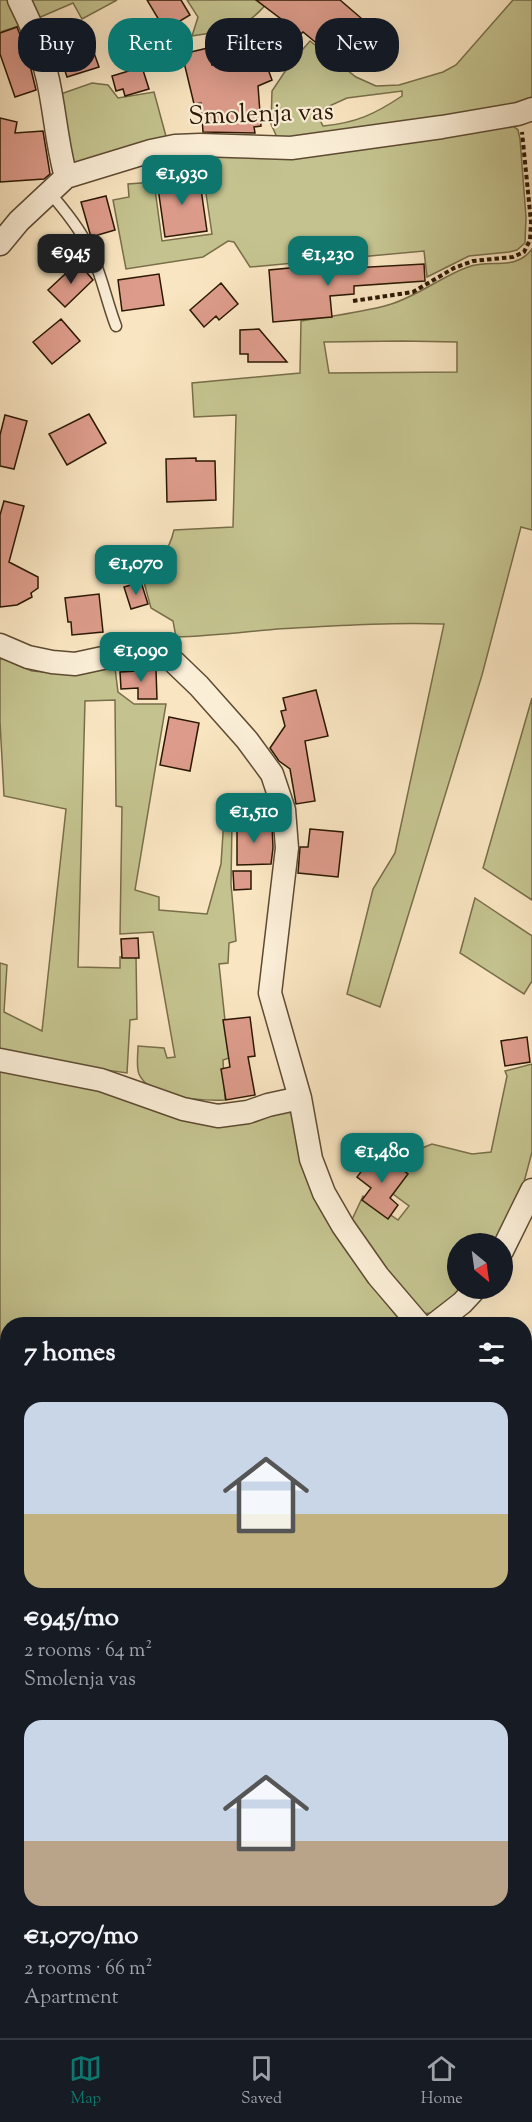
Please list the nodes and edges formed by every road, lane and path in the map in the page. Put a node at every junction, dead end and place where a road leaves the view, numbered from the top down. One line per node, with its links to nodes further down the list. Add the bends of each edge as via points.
1 (19, 0): 3 (street, via 35,34 48,79)
2 (525, 112): 3 (street, Smolenja vas, via 291,148 174,146); 6 (path, via 523,135 531,222 530,240 524,252 513,257 473,261 413,292)
3 (66, 177): 4 (street, Smolenja vas)
4 (48, 192): 5 (street, Smolenja vas); 7 (lane, via 64,208 88,245)
5 (0, 244)
6 (353, 301)
7 (116, 326)
8 (0, 645): 10 (street, via 28,657 75,664 140,650 157,652 172,660 200,686 272,774 284,810 287,848 270,993)
9 (0, 1060): 10 (street, via 101,1080 183,1109 218,1116)
10 (300, 1098): 14 (street, via 311,1159 324,1192 361,1254)
11 (532, 1191): 12 (street)
12 (511, 1233)
13 (466, 1299): 15 (street)
14 (413, 1317)
15 (444, 1317)

